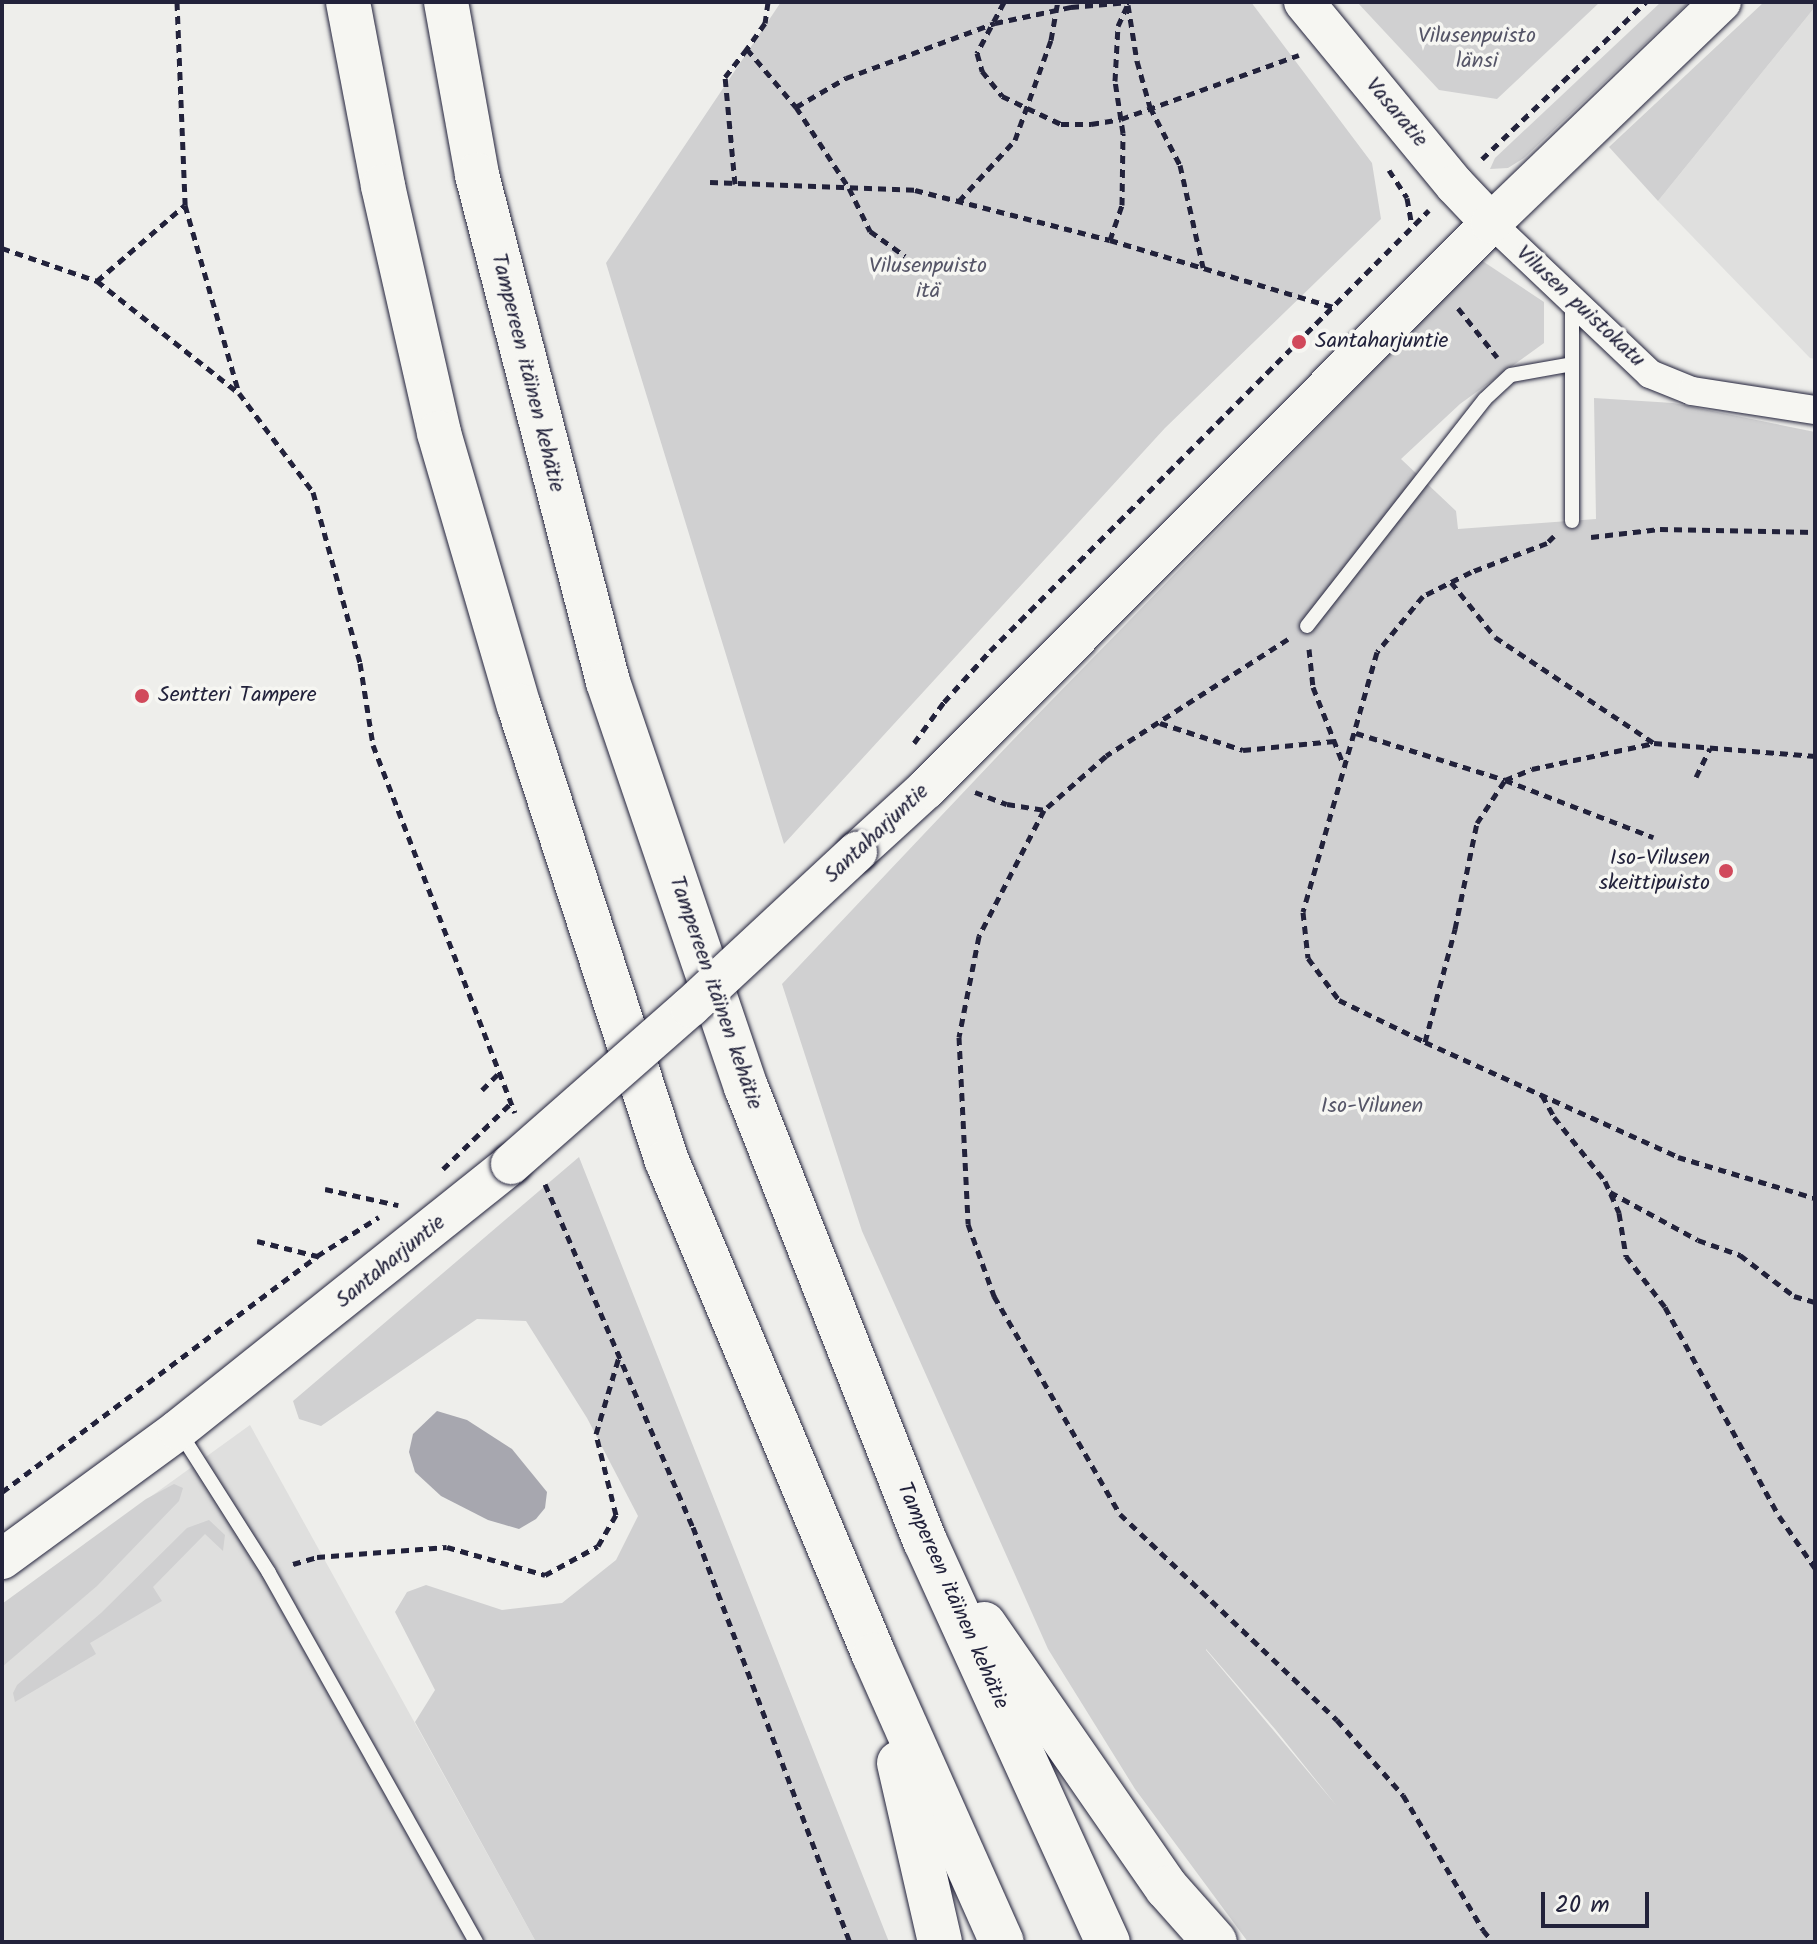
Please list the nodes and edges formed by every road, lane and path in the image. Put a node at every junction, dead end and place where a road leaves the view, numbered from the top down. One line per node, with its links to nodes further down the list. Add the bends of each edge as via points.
1 (177, 2): 24 (path)
2 (348, 2): 80 (highway, via 439,433 523,721 667,1161)
3 (446, 2): 76 (highway, Tampereen itäinen kehätie, via 477,175 608,682 746,1087)
4 (768, 2): 13 (path, via 765,23)
5 (1004, 2): 12 (path)
6 (1058, 2): 11 (path)
7 (1304, 2): 21 (main road, Vasaratie)
8 (1646, 2): 21 (path)
9 (1721, 2): 25 (main road, Santaharjuntie)
10 (1129, 3): 11 (path); 16 (path); 18 (path, via 1117,39 1115,81)
11 (1057, 10): 12 (path); 17 (path)
12 (995, 23): 15 (path, via 846,78); 17 (path, via 977,53 982,71 1002,96)
13 (747, 49): 15 (path); 20 (path, via 725,77)
14 (1300, 55): 16 (path)
15 (796, 107): 22 (path)
16 (1150, 107): 18 (path); 29 (path, via 1180,165)
17 (1025, 110): 18 (path, via 1061,124); 23 (path, via 1015,140)
18 (1121, 119): 26 (path, via 1122,205)
19 (710, 182): 20 (path)
20 (735, 184): 22 (path)
21 (1455, 185): 25 (main road, Vasaratie); 33 (path)
22 (849, 188): 23 (path, via 915,190); 28 (path, via 870,231)
23 (959, 201): 26 (path)
24 (185, 205): 30 (path); 36 (path)
25 (1491, 223): 31 (street, Vilusen puistokatu); 55 (main road, Santaharjuntie)
26 (1110, 240): 29 (path)
27 (2, 248): 30 (path)
28 (905, 256)
29 (1203, 268): 33 (path)
30 (97, 281): 36 (path)
31 (1572, 302): 34 (lane); 37 (street, Vilusen puistokatu, via 1650,374 1692,391)
32 (1456, 305): 35 (path)
33 (1334, 307): 49 (path, via 990,651)
34 (1572, 364): 35 (lane); 38 (lane)
35 (1511, 375): 44 (lane, via 1485,399)
36 (239, 393): 59 (path, via 313,492 360,663 373,745)
37 (1815, 410)
38 (1572, 521): 42 (path)
39 (1815, 532): 40 (path, via 1660,529)
40 (1589, 538)
41 (1561, 541): 42 (path)
42 (1547, 543): 43 (path)
43 (1451, 582): 46 (path, via 1423,596 1377,652); 48 (path, via 1495,637)
44 (1307, 626): 45 (path); 47 (path, via 1313,687)
45 (1159, 722): 47 (path, via 1243,750); 56 (path, via 1106,756)
46 (1356, 733): 52 (path); 54 (path)
47 (1335, 741): 52 (path)
48 (1654, 743): 50 (path); 54 (path, via 1532,769)
49 (911, 747)
50 (1710, 748): 51 (path); 53 (path)
51 (1815, 756)
52 (1344, 766): 58 (path, via 1303,912 1308,958 1339,1000)
53 (1696, 777)
54 (1505, 780): 57 (path); 58 (path, via 1477,823)
55 (926, 789): 56 (path, via 976,792); 64 (main road, Santaharjuntie, bridge, via 690,1007)
56 (1044, 810): 87 (path, via 979,936 959,1037 968,1224 979,1261 1120,1514 1337,1720 1403,1795)
57 (1653, 837)
58 (1425, 1042): 61 (path)
59 (500, 1072): 60 (path); 62 (path)
60 (482, 1090)
61 (1542, 1095): 66 (path); 68 (path, via 1678,1157)
62 (511, 1103): 63 (path); 64 (path, via 445,1164 441,1175)
63 (517, 1117)
64 (513, 1159): 73 (path); 74 (main road, Santaharjuntie)
65 (325, 1189): 69 (path)
66 (1609, 1192): 72 (path, via 1698,1240 1740,1255 1794,1296); 78 (path, via 1619,1213 1626,1256 1665,1307 1779,1516)
67 (409, 1197): 69 (path)
68 (1815, 1198)
69 (398, 1205): 71 (path)
70 (257, 1241): 71 (path)
71 (317, 1256): 75 (path)
72 (1815, 1302)
73 (619, 1356): 79 (path, via 596,1434 616,1515 598,1546 545,1575 447,1547 317,1557); 82 (path, via 693,1527)
74 (178, 1430): 77 (main road, Santaharjuntie); 79 (lane)
75 (2, 1492)
76 (925, 1541): 85 (highway, Tampereen itäinen kehätie); 86 (highway, via 1167,1888)
77 (2, 1559)
78 (1815, 1568)
79 (269, 1573): 81 (lane)
80 (874, 1655): 83 (highway); 84 (highway)
81 (476, 1942)
82 (850, 1942)
83 (940, 1942)
84 (1002, 1942)
85 (1108, 1942)
86 (1215, 1942)
87 (1493, 1942)

